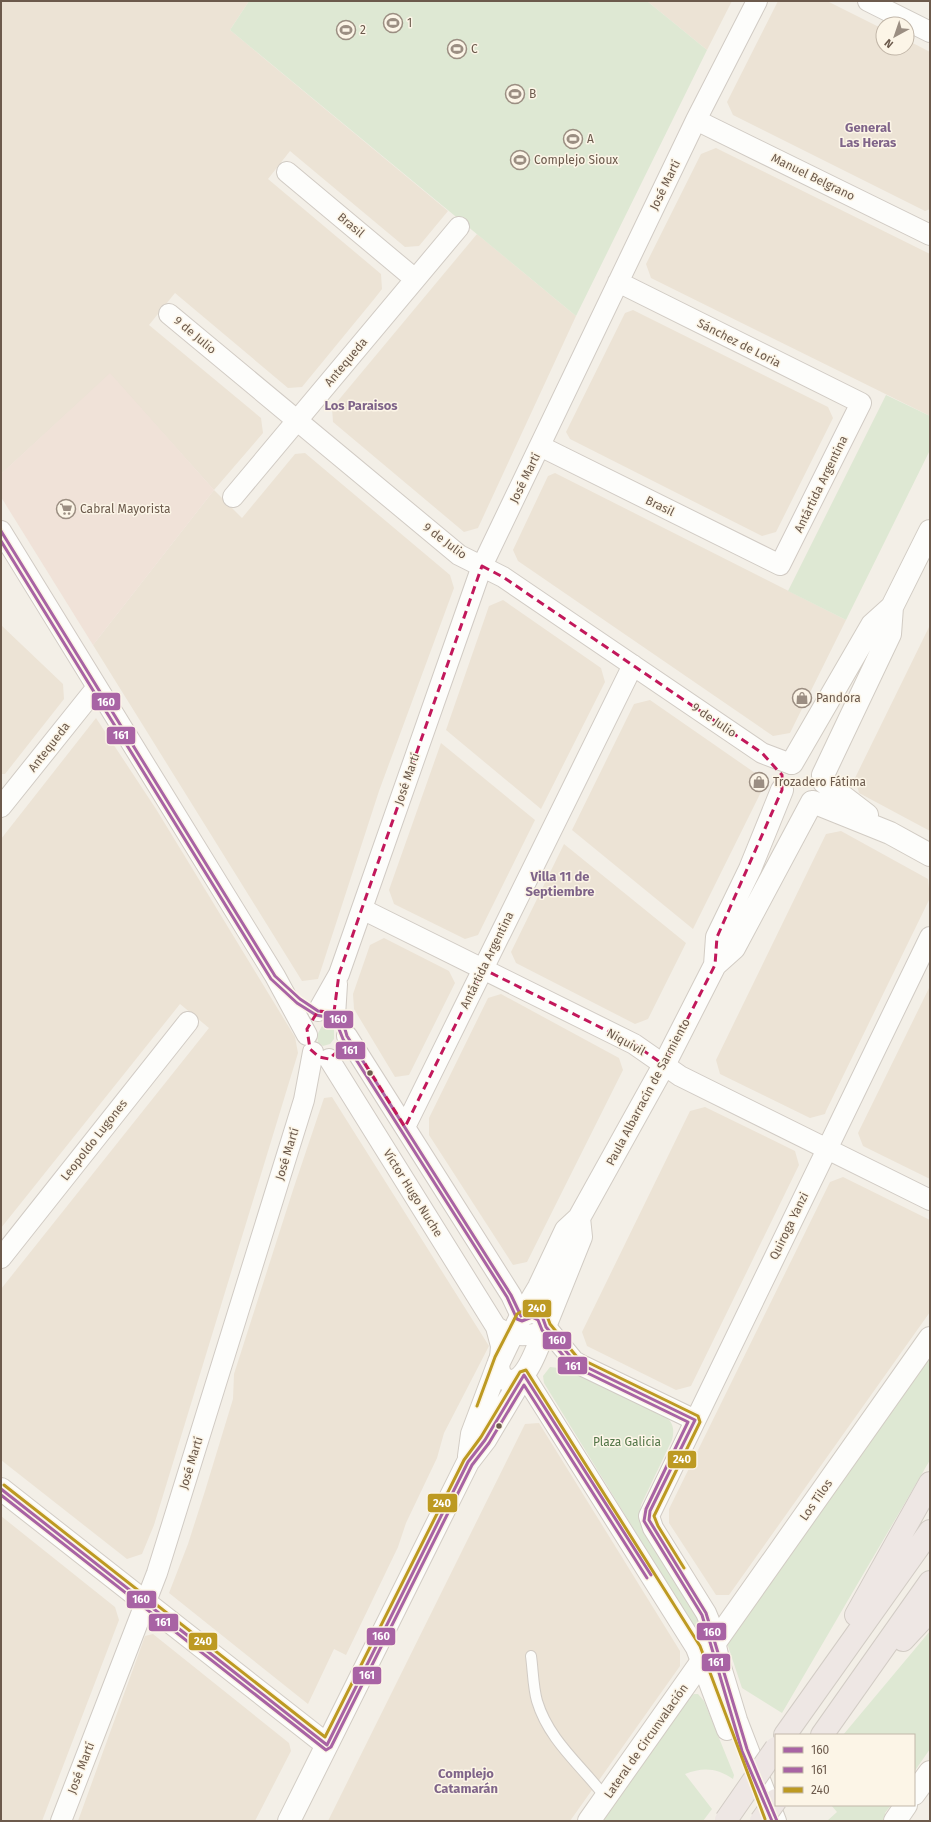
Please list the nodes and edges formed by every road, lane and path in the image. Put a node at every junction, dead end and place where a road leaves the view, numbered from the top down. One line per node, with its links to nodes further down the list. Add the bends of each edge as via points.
1 (757, 1): 4 (street, José Martí)
2 (868, 1): 3 (street)
3 (930, 32)
4 (696, 120): 7 (street, Manuel Belgrano); 9 (street, José Martí)
5 (287, 172): 8 (street, Brasil)
6 (459, 227): 8 (street, Antequeda)
7 (930, 235)
8 (415, 279): 12 (street, Antequeda)
9 (618, 282): 11 (street, Sánchez de Loria); 13 (street, José Martí)
10 (169, 314): 12 (street, 9 de Julio)
11 (861, 403): 17 (street, Antártida Argentina)
12 (297, 420): 14 (street, Antequeda); 18 (street, 9 de Julio, via 459,555)
13 (540, 446): 17 (street, Brasil); 18 (street, José Martí)
14 (233, 497)
15 (930, 531): 19 (main road, Paula Albarracín de Sarmiento)
16 (1, 532): 21 (street, Víctor Hugo Nuche)
17 (780, 565)
18 (482, 566): 20 (street, 9 de Julio, via 503,577); 28 (street, José Martí)
19 (892, 607): 22 (main road, Paula Albarracín de Sarmiento, via 872,625); 23 (main road, Paula Albarracín de Sarmiento, via 890,634)
20 (633, 665): 22 (street, 9 de Julio, via 762,753); 31 (street, Antártida Argentina)
21 (97, 687): 25 (street, Antequeda); 32 (street, Víctor Hugo Nuche)
22 (787, 773): 23 (main road, via 801,760 808,761 817,766); 24 (main road, via 788,799 800,805); 30 (main road, Paula Albarracín de Sarmiento, via 750,869 717,938)
23 (824, 779): 24 (main road, via 822,794); 26 (main road)
24 (812, 802): 26 (main road); 30 (main road, Paula Albarracín de Sarmiento, via 734,948)
25 (1, 807)
26 (890, 833): 27 (main road)
27 (930, 855)
28 (362, 909): 31 (street, Niquivil); 33 (street, José Martí, via 339,974 336,990)
29 (930, 937): 39 (street, Quiroga Yanzi)
30 (715, 965): 37 (main road, Paula Albarracín de Sarmiento)
31 (483, 969): 37 (street, Niquivil, via 634,1044); 38 (street, Antártida Argentina)
32 (275, 976): 33 (street, Víctor Hugo Nuche, via 300,999); 36 (street, Víctor Hugo Nuche)
33 (324, 1013): 35 (street, via 343,1024); 36 (street, via 310,1020)
34 (188, 1022): 42 (street, Leopoldo Lugones)
35 (347, 1036): 36 (street, via 344,1047 336,1056); 38 (street)
36 (319, 1052): 43 (street, Víctor Hugo Nuche); 54 (street, José Martí, via 315,1079 304,1100 157,1573)
37 (664, 1065): 39 (street, Niquivil, via 680,1076); 41 (main road, Paula Albarracín de Sarmiento)
38 (405, 1127): 43 (street, via 513,1299)
39 (827, 1149): 40 (street, Niquivil); 48 (street, Quiroga Yanzi)
40 (930, 1200)
41 (579, 1218): 43 (main road, Paula Albarracín de Sarmiento, via 566,1230 539,1287); 44 (main road, via 581,1237)
42 (1, 1258)
43 (513, 1323): 44 (main road, via 528,1312 537,1312 542,1316); 46 (main road, Paula Albarracín de Sarmiento)
44 (545, 1328): 47 (main road); 48 (street, via 574,1361)
45 (930, 1338): 56 (main road, Los Tilos)
46 (499, 1362): 47 (main road, via 500,1375 504,1379 514,1382); 49 (main road, via 472,1434)
47 (523, 1377): 49 (main road, via 485,1440); 58 (street, via 694,1643)
48 (695, 1420): 56 (street, Quiroga Yanzi, via 649,1516 653,1528 706,1613)
49 (468, 1462): 63 (main road)
50 (930, 1483): 59 (highway, via 877,1576)
51 (1, 1489): 54 (main road)
52 (930, 1531): 59 (highway)
53 (930, 1582): 60 (highway)
54 (145, 1602): 63 (main road); 72 (street, José Martí)
55 (930, 1611): 60 (highway)
56 (715, 1641): 58 (main road, Los Tilos); 70 (street, via 737,1720)
57 (532, 1656): 67 (lane, via 536,1700 544,1720 569,1756)
58 (702, 1661): 67 (main road, Lateral de Circunvalación); 70 (street)
59 (821, 1685): 61 (highway)
60 (846, 1700): 62 (highway)
61 (786, 1734)
62 (823, 1734)
63 (327, 1745): 73 (main road)
64 (775, 1749): 71 (highway, bridge)
65 (930, 1772): 66 (main road)
66 (915, 1793)
67 (606, 1798): 74 (main road, Lateral de Circunvalación)
68 (906, 1806): 75 (main road)
69 (907, 1806): 76 (street)
70 (771, 1817)
71 (726, 1820)
72 (61, 1821)
73 (289, 1821)
74 (589, 1821)
75 (895, 1821)
76 (905, 1821)

